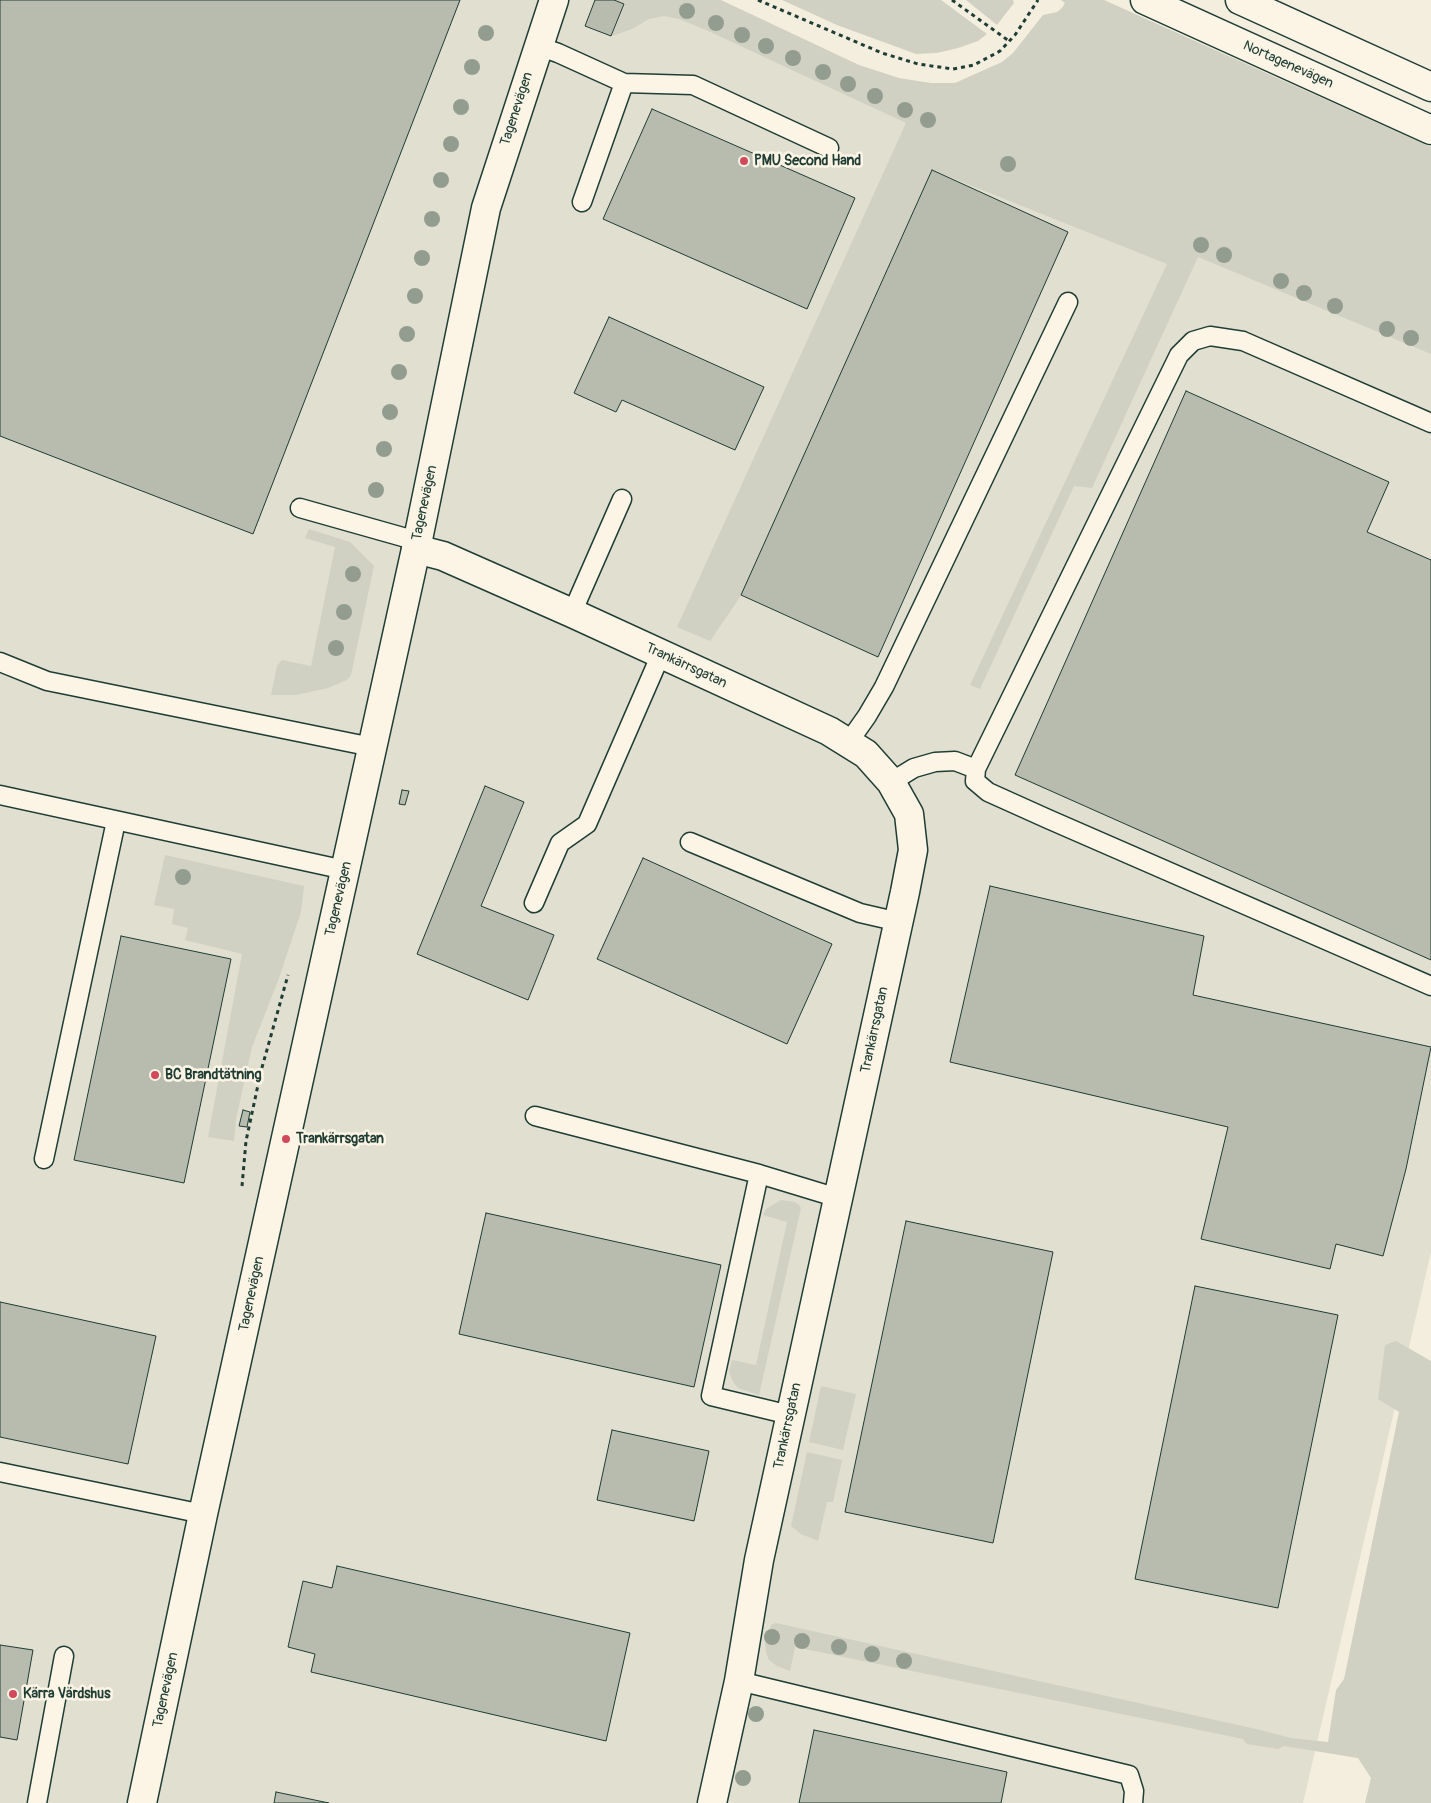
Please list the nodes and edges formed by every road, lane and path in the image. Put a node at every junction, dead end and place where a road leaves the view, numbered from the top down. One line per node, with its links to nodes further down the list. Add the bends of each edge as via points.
1 (554, 0): 8 (street, Tagenevägen)
2 (758, 0): 7 (path, via 882,53 918,64 953,69 974,65 1000,51)
3 (952, 0): 7 (path)
4 (1038, 0): 7 (path)
5 (1145, 0): 11 (street, Nortagenevägen)
6 (1240, 0): 10 (street)
7 (1009, 41)
8 (538, 46): 9 (lane); 18 (street, Tagenevägen, via 486,208)
9 (624, 83): 12 (lane, via 693,85); 13 (lane)
10 (1431, 87)
11 (1431, 130)
12 (829, 148)
13 (582, 202)
14 (1068, 302): 22 (lane, via 884,687)
15 (1431, 423): 24 (lane, via 1243,341 1210,336 1193,342 1179,355)
16 (622, 500): 19 (lane)
17 (300, 508): 18 (lane)
18 (416, 545): 19 (street, Trankärrsgatan); 23 (street, Tagenevägen)
19 (572, 613): 20 (street, Trankärrsgatan)
20 (661, 654): 22 (street, Trankärrsgatan, via 829,731); 30 (lane, via 587,824 560,843)
21 (0, 662): 23 (lane, via 47,681)
22 (848, 743): 25 (street, Trankärrsgatan, via 866,754)
23 (372, 747): 29 (street, Tagenevägen)
24 (976, 769): 25 (lane, via 956,761 935,762 914,768); 32 (lane, via 974,781 988,792)
25 (891, 782): 31 (street, Trankärrsgatan, via 910,814 913,850)
26 (0, 796): 27 (lane)
27 (116, 820): 29 (lane); 36 (lane)
28 (690, 842): 31 (lane, via 860,913)
29 (345, 870): 41 (street, Tagenevägen)
30 (534, 903)
31 (899, 922): 38 (street, Trankärrsgatan)
32 (1431, 986)
33 (270, 1067): 34 (path)
34 (261, 1071)
35 (535, 1116): 37 (lane)
36 (44, 1159)
37 (759, 1174): 38 (lane); 39 (lane, via 711,1396)
38 (838, 1198): 39 (street, Trankärrsgatan)
39 (790, 1415): 43 (street, Trankärrsgatan, via 759,1560)
40 (0, 1472): 41 (lane)
41 (203, 1514): 45 (street, Tagenevägen)
42 (64, 1656): 44 (lane)
43 (738, 1681): 46 (street, Trankärrsgatan); 47 (lane, via 1129,1775 1134,1791)
44 (37, 1803)
45 (142, 1803)
46 (712, 1803)
47 (1133, 1803)

